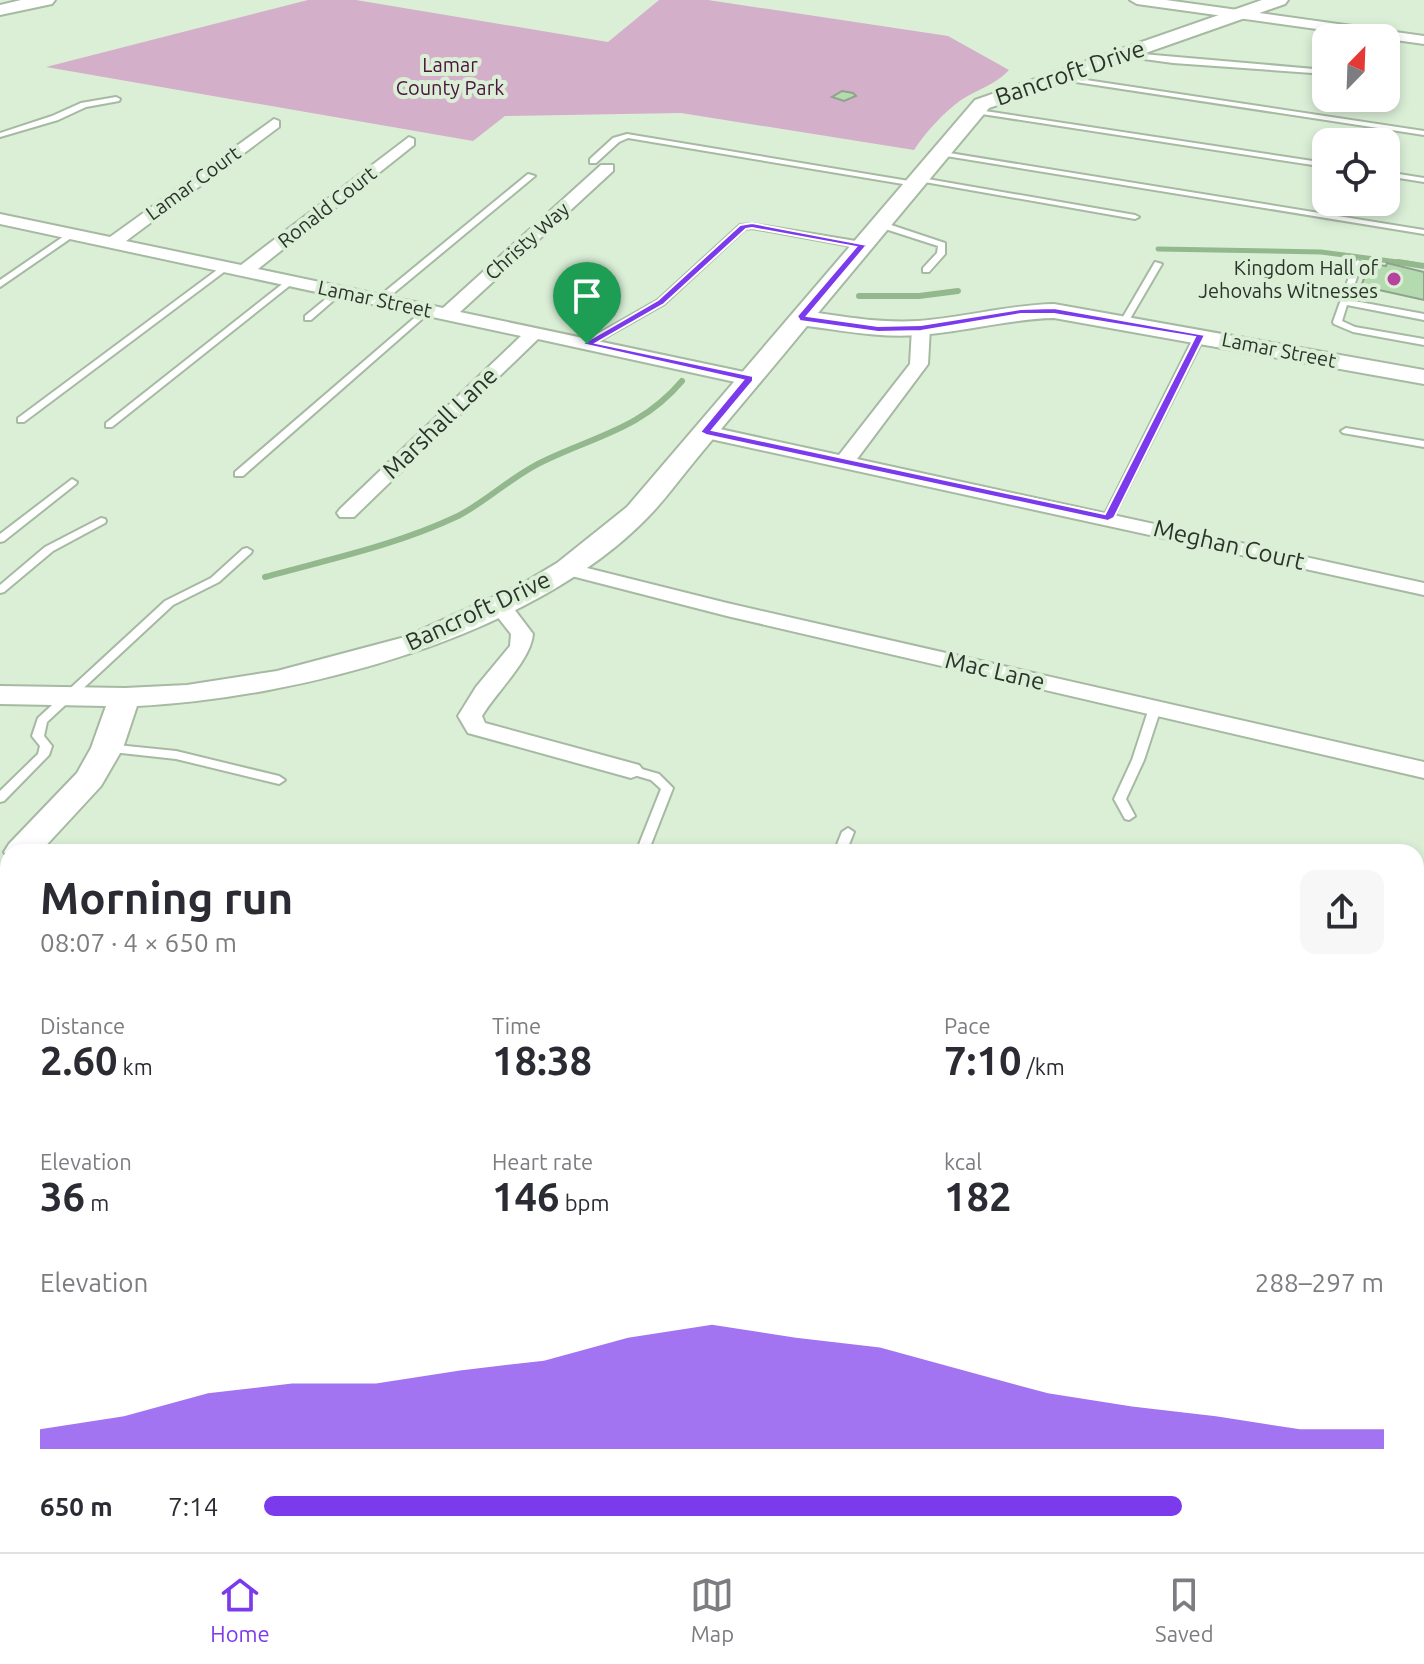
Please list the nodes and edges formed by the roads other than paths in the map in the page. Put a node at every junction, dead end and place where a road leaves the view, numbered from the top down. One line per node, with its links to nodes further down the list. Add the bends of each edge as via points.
1 (46, 0): 4 (main road)
2 (1137, 0): 5 (street)
3 (1279, 0): 5 (main road, Bancroft Drive)
4 (0, 10)
5 (1239, 14): 6 (street); 7 (main road, Bancroft Drive)
6 (1424, 40)
7 (1122, 54): 8 (lane, via 1179,64); 9 (main road, Bancroft Drive)
8 (1312, 71)
9 (1056, 77): 11 (main road, Bancroft Drive); 13 (lane)
10 (116, 99): 14 (lane)
11 (975, 111): 16 (main road, Bancroft Drive); 17 (lane)
12 (274, 124): 28 (street, Lamar Court)
13 (1424, 133)
14 (0, 135)
15 (409, 142): 34 (street, Ronald Court)
16 (940, 153): 22 (main road, Bancroft Drive); 26 (lane)
17 (1312, 163)
18 (600, 164): 22 (lane, via 616,140 627,136); 41 (street, Christy Way)
19 (531, 176): 38 (lane)
20 (1400, 176): 21 (lane)
21 (1424, 180)
22 (917, 182): 23 (lane); 25 (main road, Bancroft Drive)
23 (1135, 217)
24 (0, 219): 27 (street, Lamar Street)
25 (879, 224): 29 (main road, Bancroft Drive); 33 (lane, via 942,245 941,254)
26 (1424, 232)
27 (73, 234): 28 (street, Lamar Street); 36 (lane)
28 (113, 243): 32 (street, Lamar Street)
29 (862, 245): 44 (main road, Bancroft Drive); 50 (lane, via 743,227 661,302)
30 (1358, 263): 39 (lane)
31 (1158, 264): 45 (lane)
32 (225, 267): 34 (street, Lamar Street); 53 (lane)
33 (926, 270)
34 (245, 271): 35 (street, Lamar Street)
35 (290, 281): 37 (street, Lamar Street); 54 (lane)
36 (0, 284)
37 (339, 291): 38 (street, Lamar Street); 43 (lane)
38 (380, 300): 40 (street, Lamar Street)
39 (1344, 302): 42 (lane); 49 (lane, via 1340,326)
40 (427, 310): 41 (street, Lamar Street); 59 (lane)
41 (447, 314): 47 (street, Lamar Street)
42 (1424, 317)
43 (308, 318)
44 (800, 318): 46 (main road, Lamar Street, via 878,329); 52 (main road, Bancroft Drive)
45 (1124, 322): 46 (main road, Lamar Street, via 1054,311); 48 (main road, Lamar Street)
46 (921, 328): 58 (street, via 919,364)
47 (534, 333): 50 (street, Lamar Street); 61 (street, Marshall Lane)
48 (1200, 335): 51 (main road, Lamar Street); 62 (lane)
49 (1424, 342)
50 (587, 344): 52 (street, Lamar Street)
51 (1423, 375)
52 (749, 379): 56 (main road, Bancroft Drive)
53 (21, 420)
54 (109, 425)
55 (1346, 431): 57 (lane)
56 (706, 432): 58 (street, Meghan Court); 66 (main road, Bancroft Drive, via 637,513)
57 (1424, 444)
58 (845, 461): 62 (street, Meghan Court)
59 (239, 474)
60 (72, 482): 64 (lane)
61 (347, 513)
62 (1108, 518): 67 (street, Meghan Court)
63 (101, 521): 68 (lane, via 49,549)
64 (0, 539)
65 (247, 551): 71 (lane, via 215,580 169,603)
66 (567, 569): 69 (main road, Bancroft Drive); 73 (street, Mac Lane)
67 (1424, 589)
68 (0, 590)
69 (500, 606): 72 (main road, Bancroft Drive, via 415,643 279,680); 75 (street, via 522,634 521,647 470,716 476,728)
70 (0, 695): 71 (main road, Bancroft Drive)
71 (67, 697): 72 (main road, Bancroft Drive); 78 (lane, via 42,721 38,736 46,746 43,755)
72 (125, 697): 74 (main road)
73 (1155, 708): 76 (street, Mac Lane); 79 (lane, via 1120,799)
74 (107, 748): 77 (lane, via 176,755); 81 (main road, via 90,779)
75 (631, 770): 82 (lane, via 655,777 667,788)
76 (1424, 770)
77 (279, 780)
78 (0, 798)
79 (1129, 816)
80 (848, 832): 83 (lane)
81 (29, 844)
82 (645, 844)
83 (843, 844)

